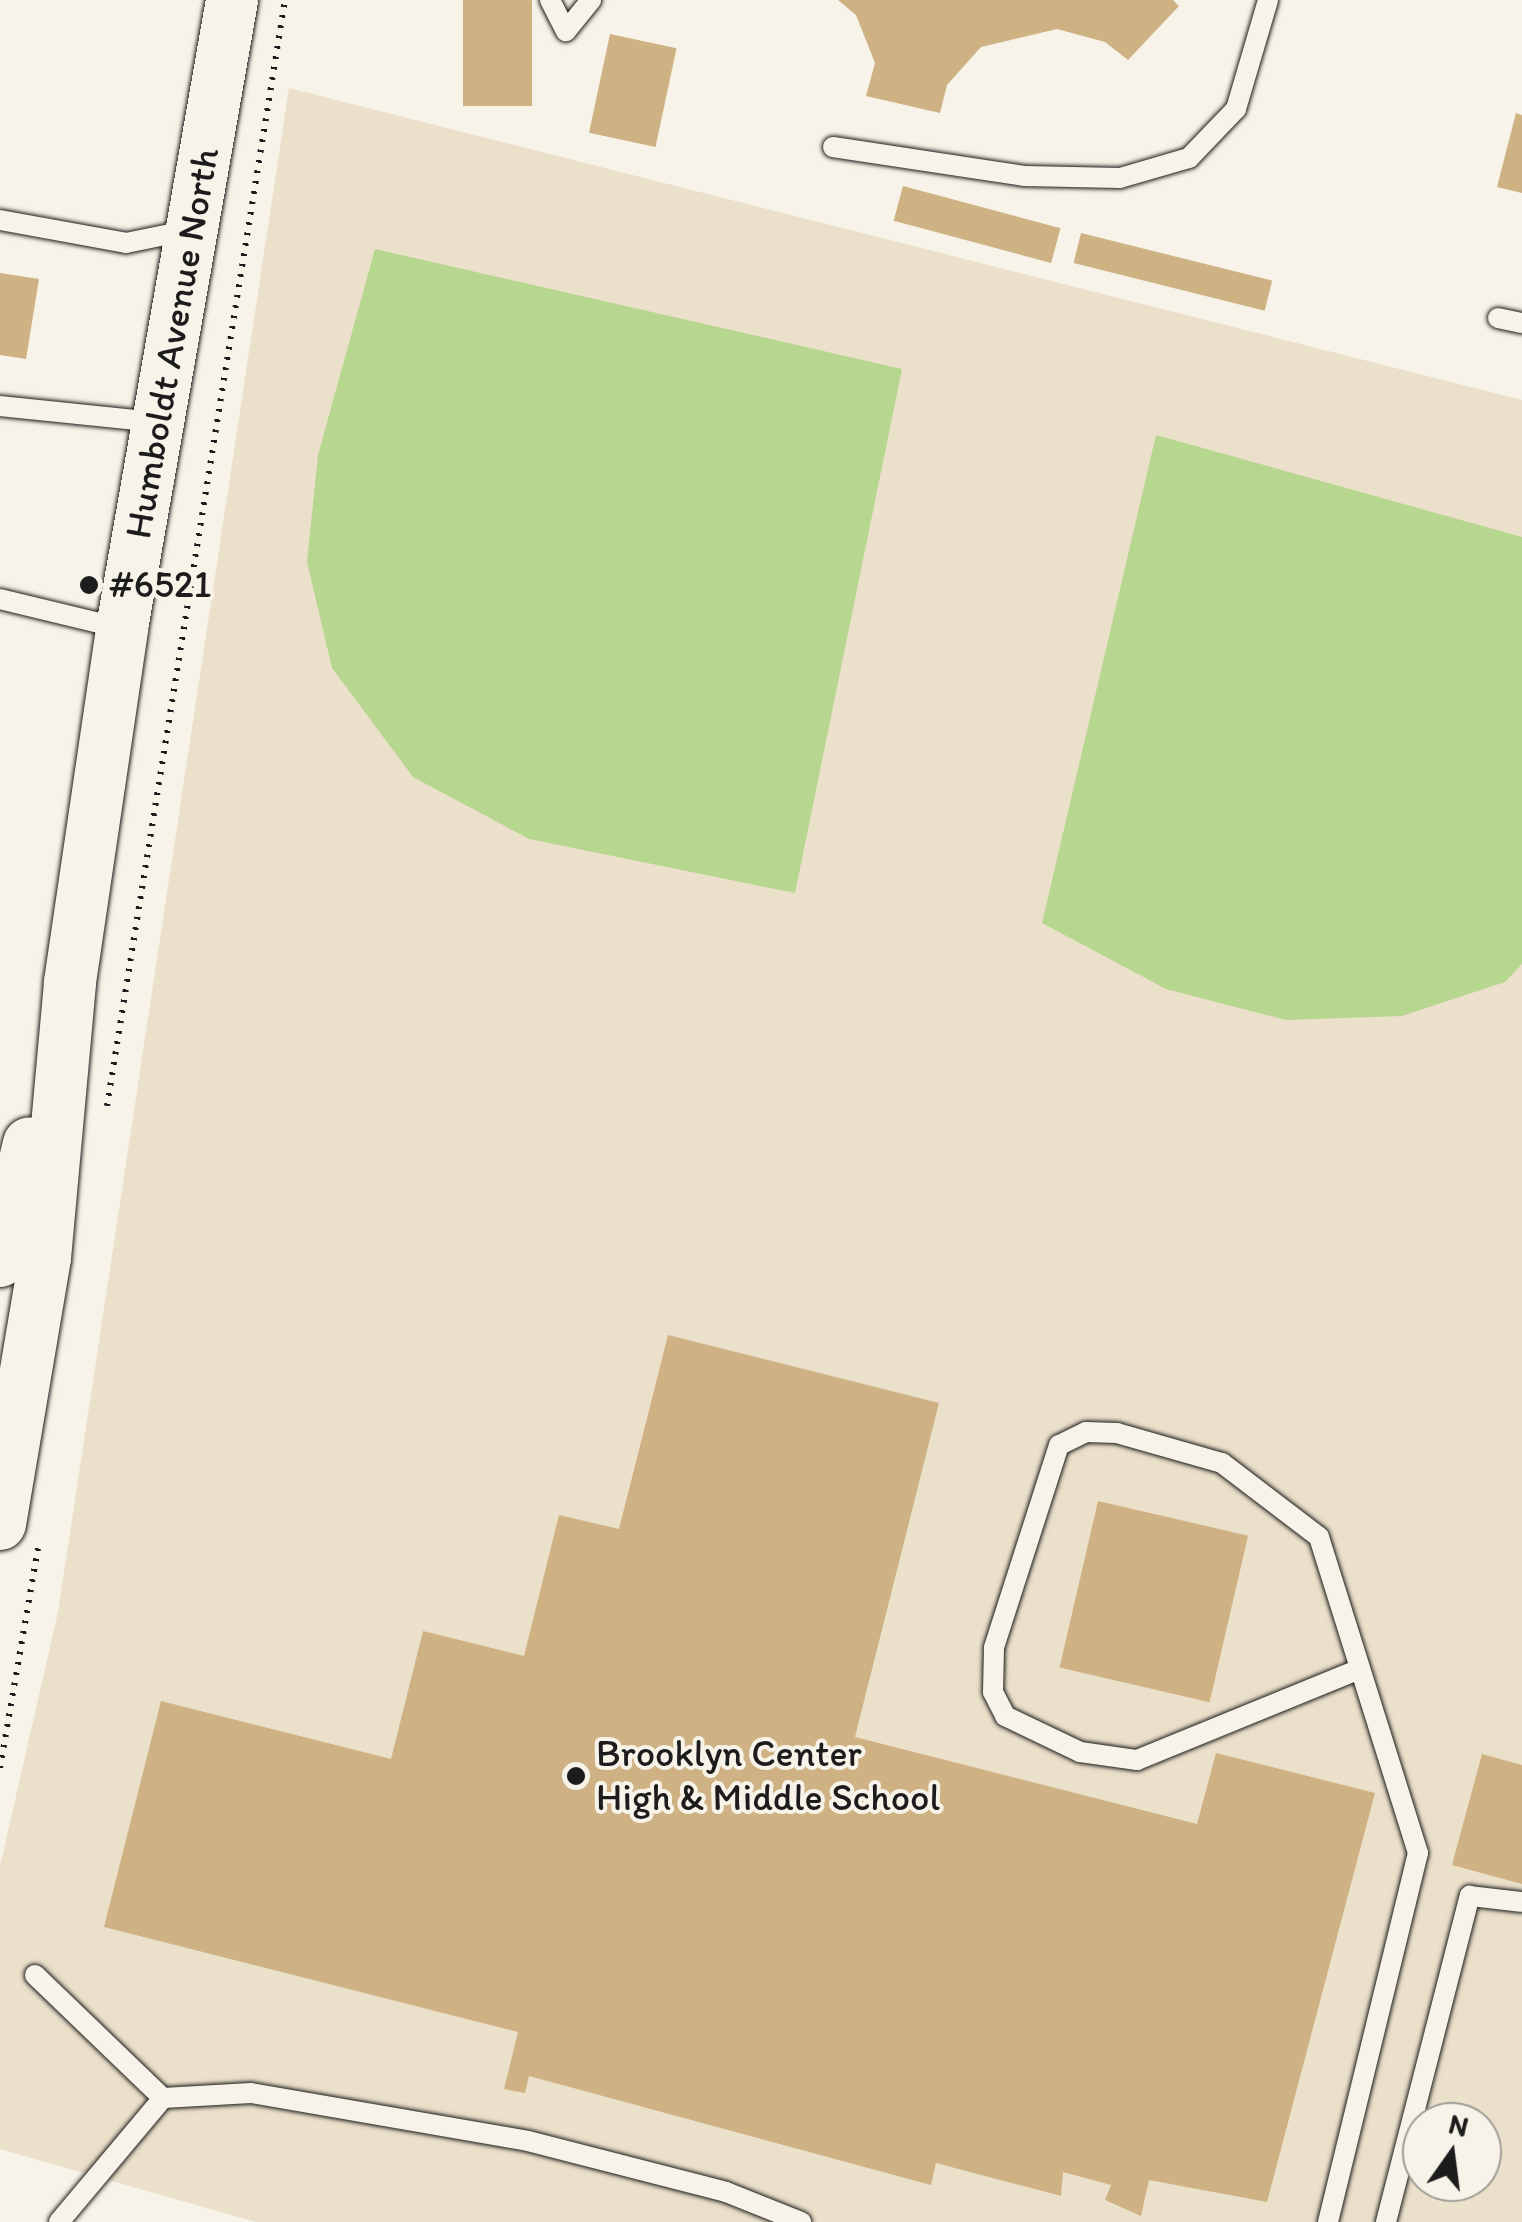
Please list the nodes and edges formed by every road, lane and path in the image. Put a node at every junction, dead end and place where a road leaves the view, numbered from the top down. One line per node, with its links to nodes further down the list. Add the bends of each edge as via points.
1 (232, 0): 8 (street, Humboldt Avenue North)
2 (285, 0): 16 (path)
3 (550, 0): 4 (lane, via 566,31)
4 (591, 0)
5 (1268, 0): 6 (lane, via 1236,109 1189,158 1120,178 1024,176)
6 (833, 148)
7 (0, 220): 8 (lane, via 126,242)
8 (192, 230): 12 (street, Humboldt Avenue North)
9 (1498, 318): 10 (lane)
10 (1522, 323)
11 (0, 406): 12 (lane)
12 (158, 422): 14 (street, Humboldt Avenue North)
13 (0, 600): 14 (lane)
14 (122, 628): 15 (street, Humboldt Avenue North)
15 (70, 982): 17 (street, Humboldt Avenue North); 18 (street, Humboldt Avenue North)
16 (104, 1126)
17 (0, 1261)
18 (20, 1531): 20 (path)
19 (1358, 1670): 19 (lane, via 1319,1536 1257,1486 1222,1462 1117,1433 1086,1432 1059,1445 994,1648 993,1692 1005,1716 1080,1752 1137,1760); 26 (lane, via 1418,1853)
20 (0, 1768)
21 (1522, 1902): 27 (lane, via 1470,1896)
22 (35, 1975): 23 (lane)
23 (163, 2098): 24 (lane); 25 (lane, via 252,2093 528,2142 726,2192)
24 (58, 2222)
25 (800, 2222)
26 (1328, 2222)
27 (1386, 2222)

